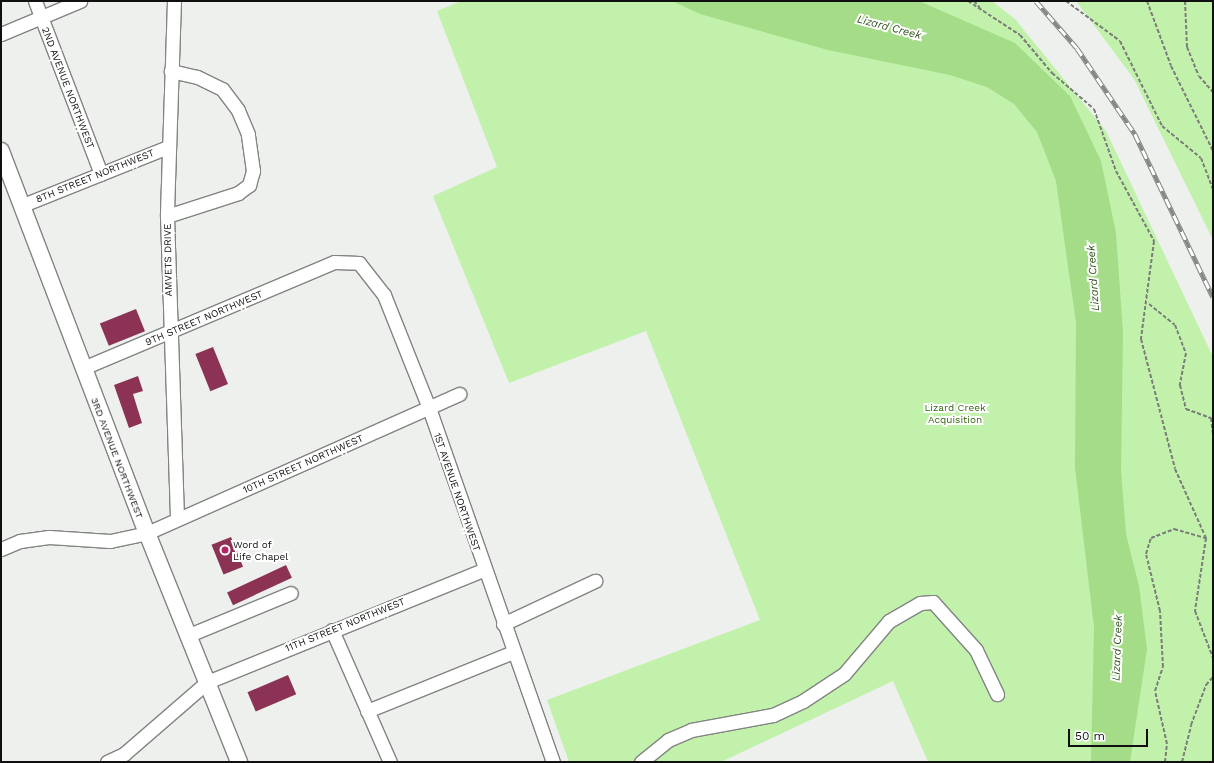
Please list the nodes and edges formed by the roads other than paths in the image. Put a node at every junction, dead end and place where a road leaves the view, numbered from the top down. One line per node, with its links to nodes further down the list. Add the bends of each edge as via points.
1 (35, 1): 4 (street, 2ND AVENUE NORTHWEST)
2 (80, 1): 4 (street)
3 (174, 1): 6 (street, AMVETS DRIVE)
4 (41, 18): 5 (street); 9 (street, 2ND AVENUE NORTHWEST)
5 (1, 34)
6 (170, 71): 7 (street, AMVETS DRIVE); 11 (street, via 197,77 222,89 238,110 248,134 253,171 249,185 238,193)
7 (168, 147): 9 (street, 8TH STREET NORTHWEST); 11 (street, AMVETS DRIVE)
8 (1, 151): 10 (main road, 3RD AVENUE NORTHWEST)
9 (101, 174): 10 (street, 8TH STREET NORTHWEST)
10 (23, 205): 14 (main road, 3RD AVENUE NORTHWEST)
11 (167, 216): 13 (street, AMVETS DRIVE)
12 (324, 266): 13 (street, 9TH STREET NORTHWEST); 16 (street, 1ST AVENUE NORTHWEST, via 350,261 359,263 372,276 384,295)
13 (170, 333): 14 (street, 9TH STREET NORTHWEST); 17 (street, AMVETS DRIVE)
14 (83, 368): 18 (main road, 3RD AVENUE NORTHWEST)
15 (460, 394): 16 (street, 10TH STREET NORTHWEST)
16 (429, 408): 17 (street, 10TH STREET NORTHWEST); 20 (street, 1ST AVENUE NORTHWEST)
17 (177, 519): 18 (street, 10TH STREET NORTHWEST)
18 (147, 533): 19 (street, 10TH STREET NORTHWEST, via 110,542 49,537 27,540); 25 (main road, 3RD AVENUE NORTHWEST)
19 (1, 549)
20 (483, 570): 23 (street, 1ST AVENUE NORTHWEST); 24 (street, 11TH STREET NORTHWEST)
21 (595, 582): 23 (street)
22 (291, 593): 25 (street)
23 (503, 624): 26 (street, 1ST AVENUE NORTHWEST)
24 (332, 630): 27 (street, 11TH STREET NORTHWEST); 29 (street)
25 (188, 635): 27 (main road, 3RD AVENUE NORTHWEST)
26 (513, 652): 29 (street); 33 (street, 1ST AVENUE NORTHWEST)
27 (207, 682): 30 (street, 11TH STREET NORTHWEST, via 124,754); 31 (main road, 3RD AVENUE NORTHWEST)
28 (997, 694): 34 (street, via 976,650 933,602 920,603 889,621 844,674 803,702 774,715 691,730 668,740)
29 (367, 711): 32 (street)
30 (107, 762)
31 (239, 762)
32 (390, 762)
33 (553, 762)
34 (641, 762)

